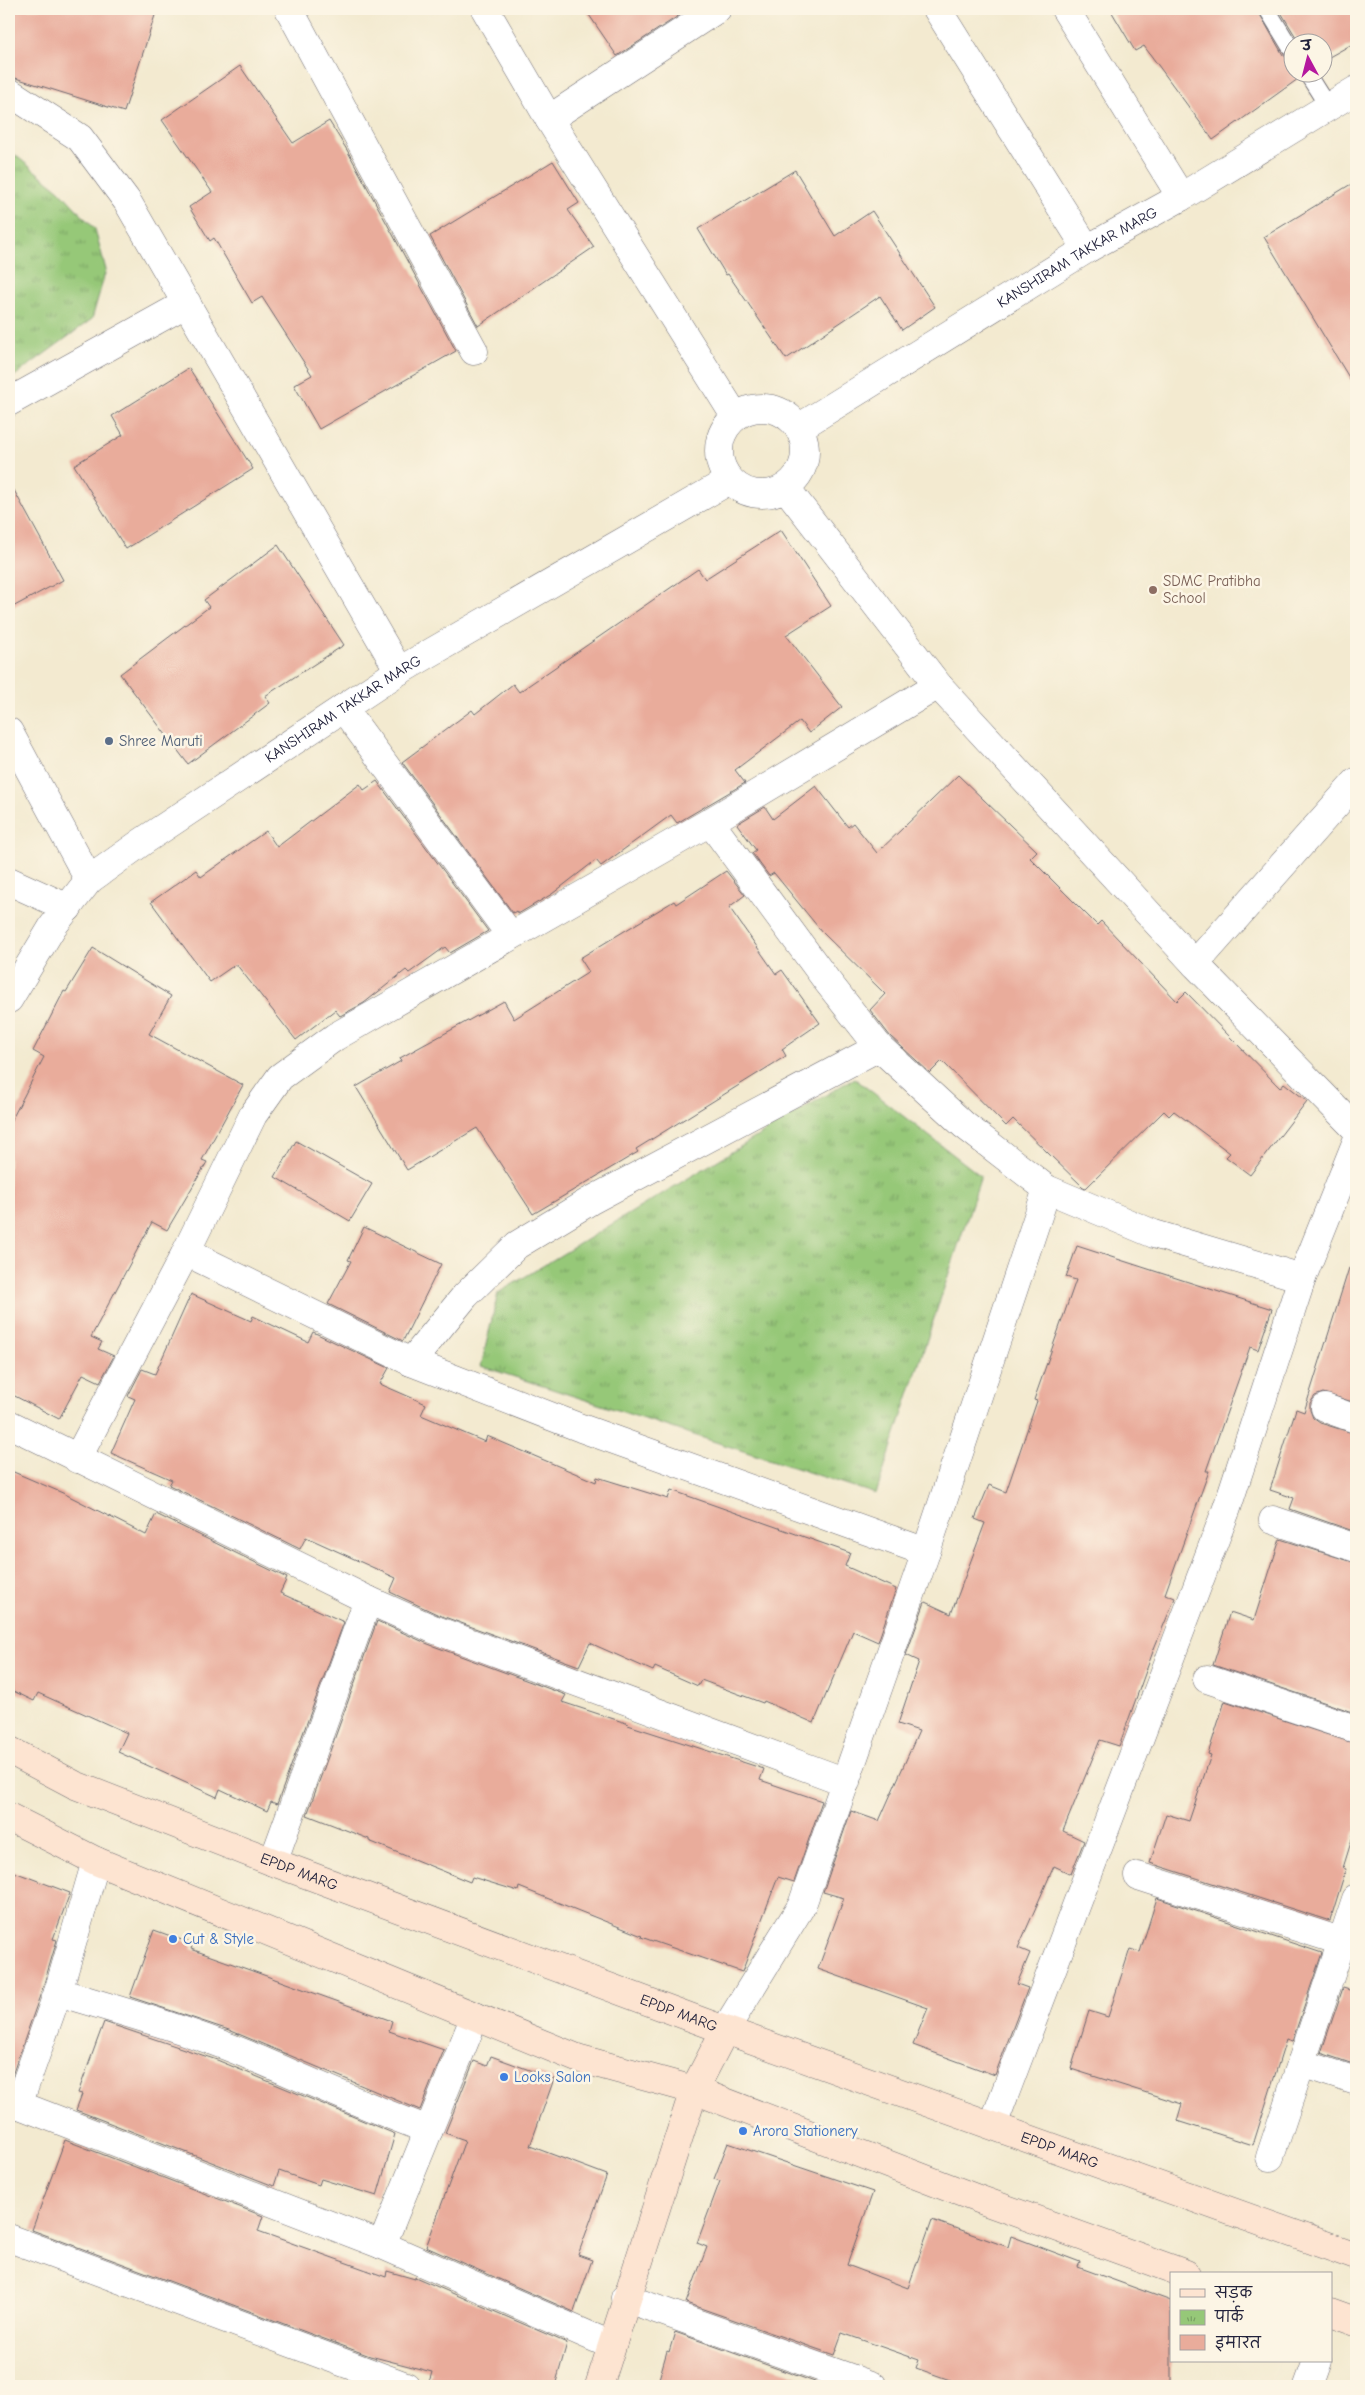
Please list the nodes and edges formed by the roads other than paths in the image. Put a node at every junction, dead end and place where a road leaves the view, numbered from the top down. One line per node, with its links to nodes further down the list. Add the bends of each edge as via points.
1 (289, 9): 16 (street)
2 (485, 9): 12 (street)
3 (717, 9): 12 (street)
4 (938, 9): 14 (street)
5 (1065, 9): 13 (street)
6 (1267, 9): 7 (lane)
7 (1282, 34)
8 (1312, 82): 11 (lane)
9 (1356, 90): 11 (street, KANSHIRAM TAKKAR MARG)
10 (9, 92): 15 (street, via 80,138 127,201)
11 (1328, 107): 13 (street, KANSHIRAM TAKKAR MARG)
12 (549, 119): 18 (street)
13 (1181, 196): 14 (street, KANSHIRAM TAKKAR MARG)
14 (1087, 249): 19 (street, KANSHIRAM TAKKAR MARG)
15 (187, 303): 17 (street); 22 (street)
16 (474, 351)
17 (9, 402)
18 (736, 416): 19 (street, via 750,408 766,407 786,414); 20 (street, via 723,431 718,452 721,467)
19 (800, 427): 21 (street, via 806,443 806,459 799,475)
20 (730, 480): 21 (street, via 754,494); 22 (street, KANSHIRAM TAKKAR MARG)
21 (786, 488): 23 (street)
22 (399, 671): 24 (street, KANSHIRAM TAKKAR MARG)
23 (938, 684): 27 (street); 32 (street)
24 (343, 708): 28 (street, KANSHIRAM TAKKAR MARG); 31 (street)
25 (9, 732): 28 (street)
26 (1356, 782): 32 (street)
27 (710, 822): 31 (street); 34 (street)
28 (89, 880): 30 (street, KANSHIRAM TAKKAR MARG)
29 (9, 881): 30 (street)
30 (68, 908): 33 (street, KANSHIRAM TAKKAR MARG, via 53,926)
31 (511, 936): 38 (street, via 335,1037 280,1077 253,1114)
32 (1195, 964): 35 (street)
33 (9, 999)
34 (878, 1047): 37 (street, via 964,1125); 40 (street, via 590,1201 517,1245 465,1296)
35 (1356, 1129)
36 (1356, 1143): 39 (street)
37 (1048, 1189): 39 (street, via 1154,1234); 47 (street)
38 (186, 1252): 40 (street); 44 (street)
39 (1302, 1278): 66 (street, via 1227,1508)
40 (411, 1362): 47 (street, via 580,1428)
41 (1325, 1408): 42 (street)
42 (1356, 1419)
43 (9, 1424): 44 (street)
44 (77, 1459): 48 (street)
45 (1273, 1520): 46 (street)
46 (1356, 1548)
47 (926, 1552): 52 (street)
48 (368, 1600): 52 (street, via 432,1629); 55 (street)
49 (1207, 1679): 50 (street)
50 (1356, 1730)
51 (9, 1750): 55 (main road, EPDP MARG, via 75,1785)
52 (846, 1782): 61 (street, via 802,1905)
53 (9, 1817): 54 (main road)
54 (96, 1861): 59 (street); 60 (main road)
55 (273, 1862): 61 (main road, EPDP MARG)
56 (1138, 1876): 58 (street)
57 (1356, 1899): 58 (street)
58 (1349, 1943): 62 (street)
59 (58, 1992): 65 (street); 67 (street, via 160,2023 245,2054)
60 (475, 2016): 64 (main road, via 577,2058); 67 (street)
61 (725, 2030): 64 (main road); 66 (main road, EPDP MARG)
62 (1301, 2064): 63 (street); 68 (street)
63 (1356, 2081)
64 (694, 2090): 72 (main road); 73 (main road)
65 (13, 2103): 70 (street)
66 (993, 2125): 71 (main road, EPDP MARG)
67 (428, 2130): 70 (street)
68 (1270, 2157)
69 (9, 2238): 76 (street)
70 (382, 2245): 74 (street)
71 (1356, 2256)
72 (1180, 2272)
73 (625, 2298): 74 (main road); 78 (street)
74 (611, 2345): 77 (main road)
75 (1317, 2362): 79 (street)
76 (406, 2386)
77 (599, 2386)
78 (873, 2386)
79 (1308, 2386)

